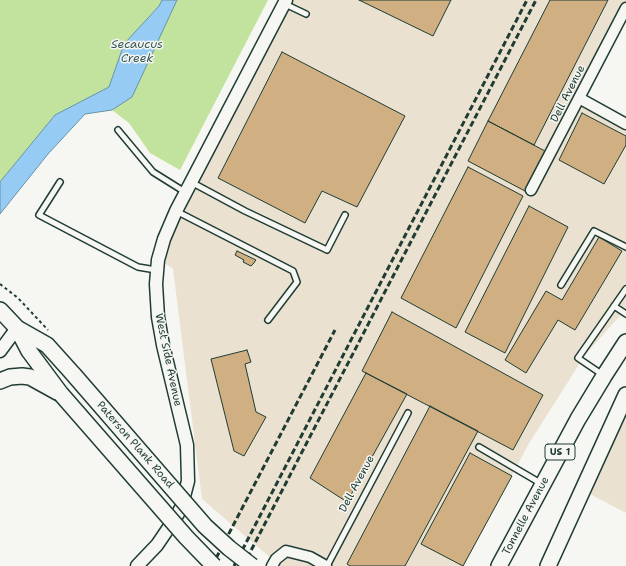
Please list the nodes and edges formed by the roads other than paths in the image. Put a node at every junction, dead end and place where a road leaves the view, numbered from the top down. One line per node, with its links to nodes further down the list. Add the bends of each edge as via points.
1 (285, 2): 3 (lane); 8 (street, West Side Avenue)
2 (626, 8): 4 (street, Dell Avenue)
3 (306, 14)
4 (579, 98): 5 (street); 9 (street, Dell Avenue)
5 (626, 124)
6 (118, 130): 8 (lane, via 153,172)
7 (60, 182): 13 (lane, via 39,215 138,267)
8 (189, 187): 10 (street, West Side Avenue); 11 (lane, via 327,250)
9 (531, 190)
10 (176, 211): 13 (street, West Side Avenue, via 164,239); 19 (lane, via 293,270 296,282)
11 (345, 215)
12 (626, 247): 14 (lane, via 594,231)
13 (156, 270): 30 (street, West Side Avenue, via 158,317 184,433 188,470 181,508 157,545)
14 (561, 285)
15 (626, 289): 16 (lane)
16 (614, 306): 18 (lane); 23 (lane, via 578,358)
17 (0, 310): 20 (main road, Paterson Plank Road)
18 (626, 314)
19 (268, 320)
20 (17, 328): 22 (street); 25 (main road, Paterson Plank Road, via 36,361); 32 (main road, Paterson Plank Road, bridge, via 47,345 205,526)
21 (626, 342): 23 (main road, Tonnelle Avenue / US 1)
22 (0, 351)
23 (604, 376): 29 (main road, Tonnelle Avenue / US 1)
24 (0, 381): 25 (main road, via 10,377 30,377)
25 (61, 394): 31 (main road, Paterson Plank Road, bridge)
26 (626, 395): 36 (main road)
27 (408, 413): 34 (lane, Dell Avenue)
28 (479, 447): 29 (lane)
29 (543, 484): 35 (main road, Tonnelle Avenue / US 1)
30 (137, 566)
31 (214, 566)
32 (252, 566)
33 (272, 566): 34 (street, via 286,551 310,557)
34 (326, 566)
35 (499, 566)
36 (548, 566)

